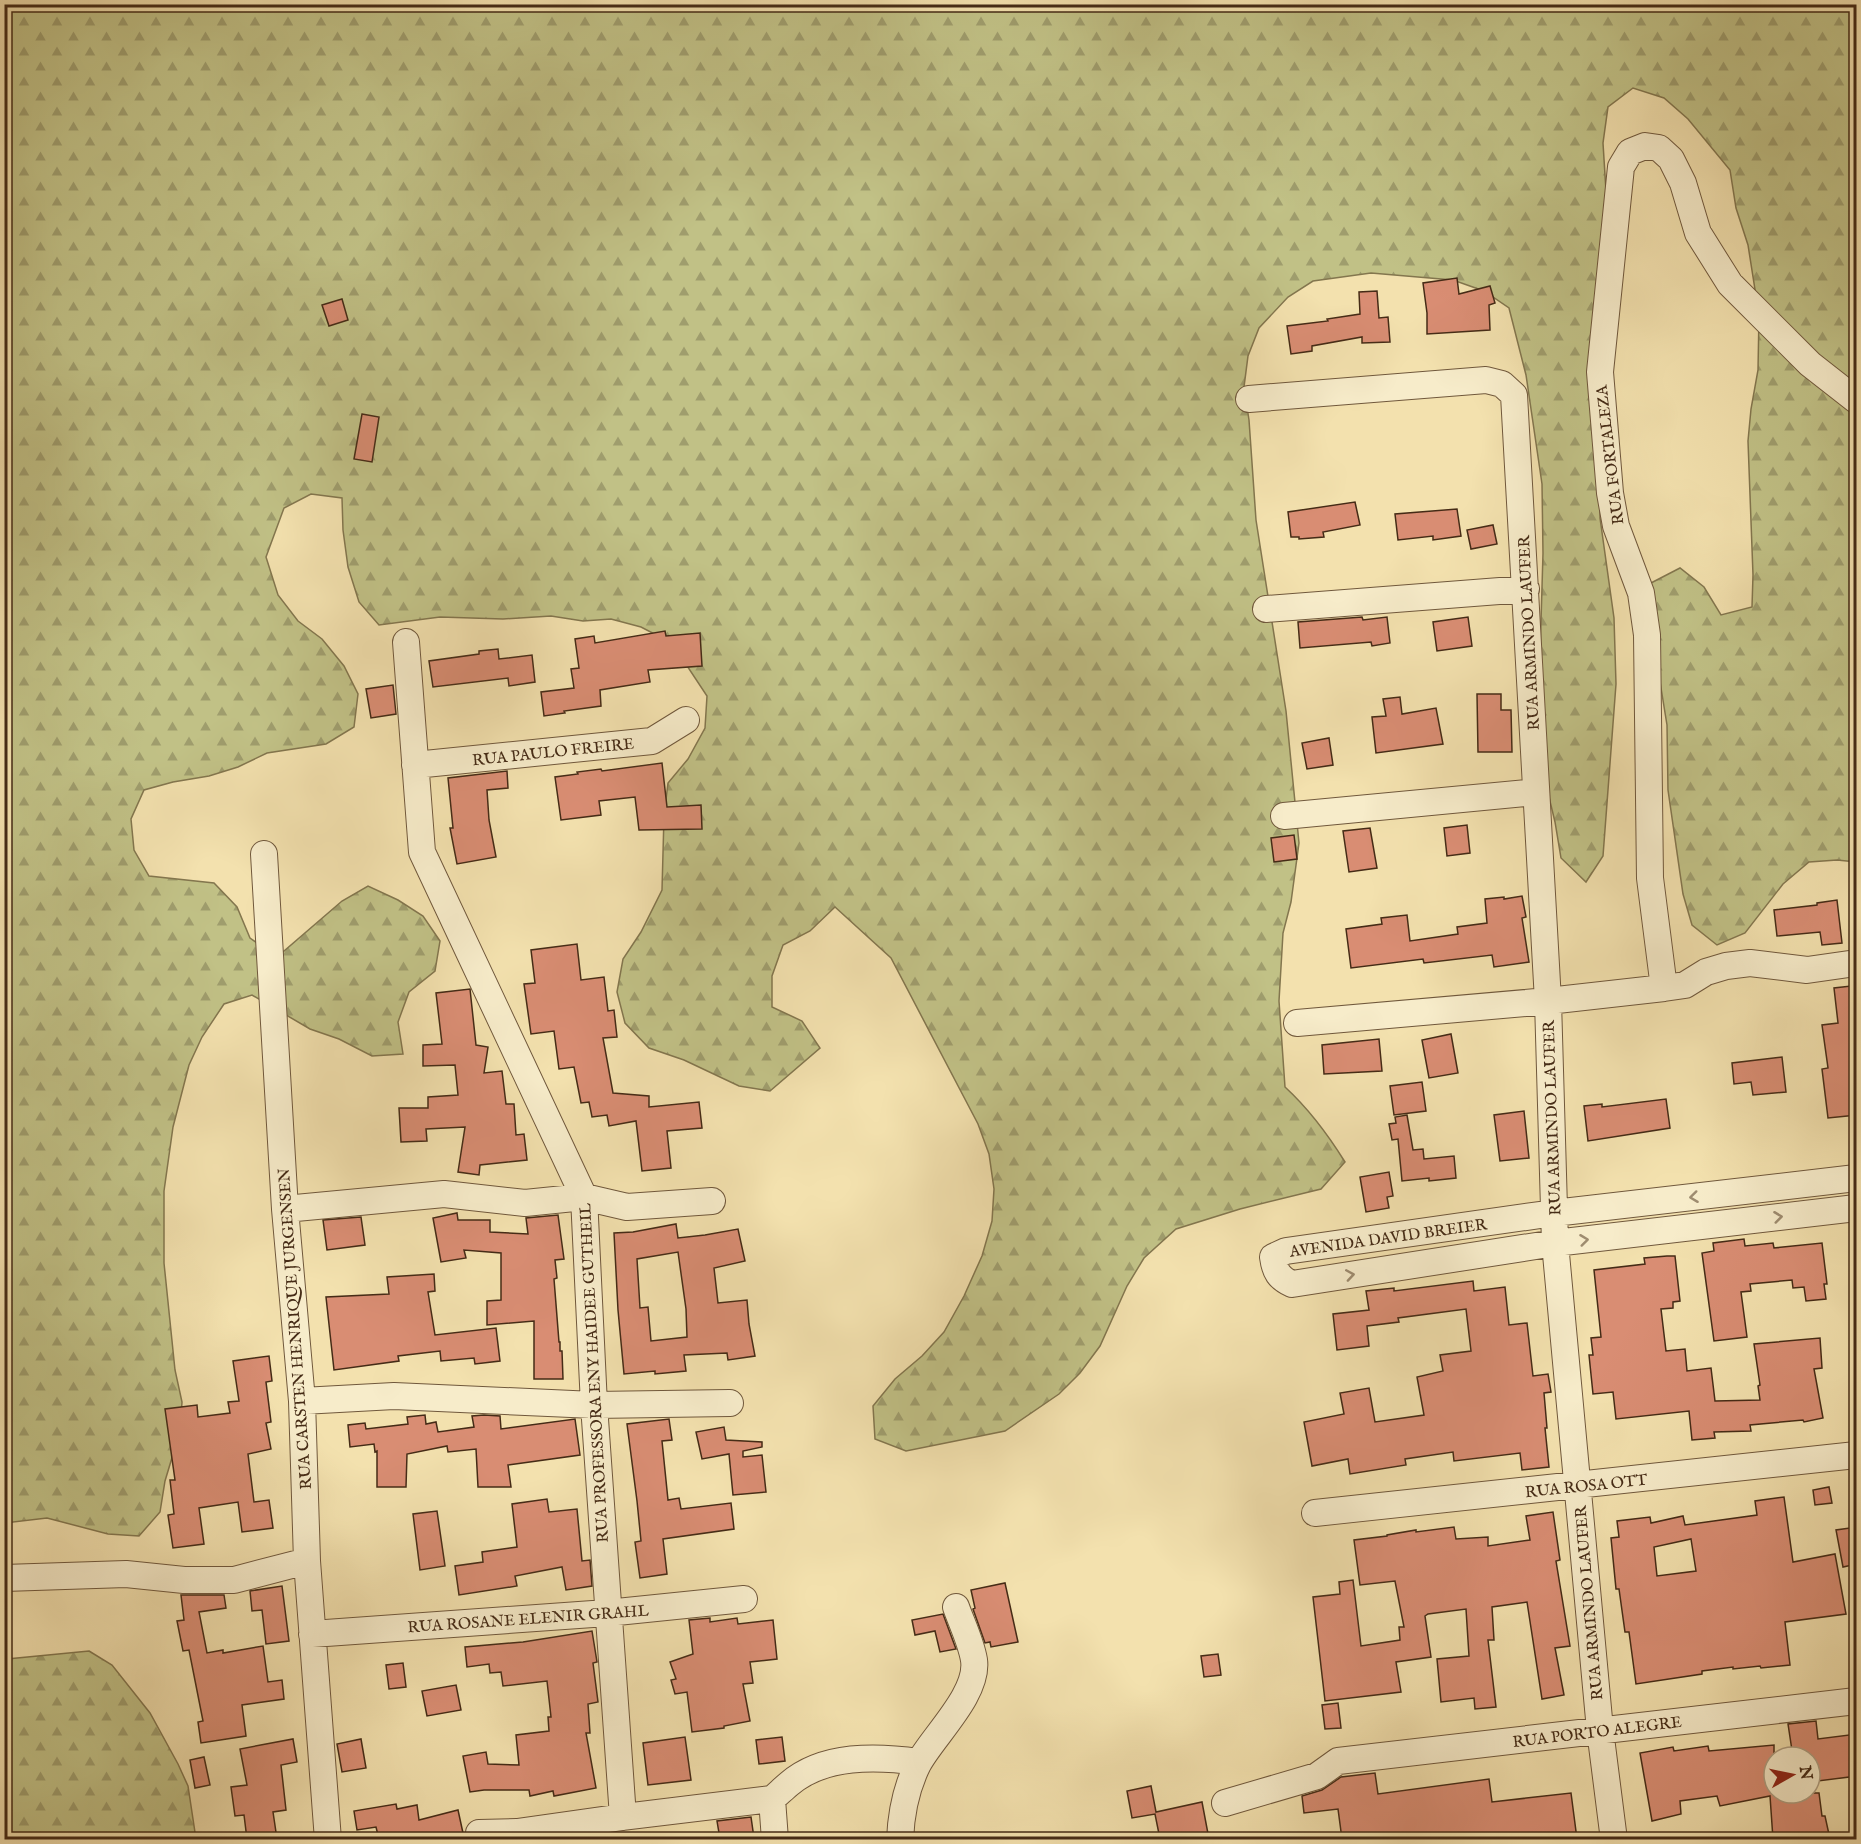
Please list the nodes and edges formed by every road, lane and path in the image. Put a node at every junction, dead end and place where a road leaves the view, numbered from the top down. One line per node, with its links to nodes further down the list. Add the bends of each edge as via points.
1 (1250, 399): 3 (street, RUA ARMINDO LAUFER, via 1486,380 1502,384 1514,395)
2 (1857, 400): 12 (street, RUA FORTALEZA, via 1810,364 1730,284 1698,233 1683,183 1671,159 1659,148 1645,146 1630,152 1621,168 1600,372 1610,493 1616,526 1641,593 1647,635 1650,878)
3 (1526, 590): 4 (street); 8 (street, RUA ARMINDO LAUFER)
4 (1266, 609)
5 (406, 642): 7 (street, RUA PROFESSORA ENY HAIDEE GUTHEIL)
6 (686, 720): 7 (street, RUA PAULO FREIRE, via 652,741)
7 (415, 765): 16 (street, RUA PROFESSORA ENY HAIDEE GUTHEIL, via 422,852)
8 (1536, 792): 9 (street); 13 (street, RUA ARMINDO LAUFER)
9 (1284, 816)
10 (264, 854): 19 (street, RUA CARSTEN HENRIQUE JURGENSEN)
11 (1857, 963): 12 (street, via 1807,970 1750,963 1726,966 1685,985)
12 (1664, 988): 13 (street)
13 (1548, 1001): 14 (street); 20 (street, RUA ARMINDO LAUFER)
14 (1297, 1023)
15 (1857, 1178): 20 (street, AVENIDA DAVID BREIER, one-way to 20)
16 (584, 1197): 17 (street, via 627,1207); 19 (street, via 525,1203 444,1194); 24 (street, RUA PROFESSORA ENY HAIDEE GUTHEIL)
17 (712, 1201)
18 (1857, 1208): 21 (street, AVENIDA DAVID BREIER, one-way to 18)
19 (285, 1209): 22 (street, RUA CARSTEN HENRIQUE JURGENSEN)
20 (1554, 1214): 21 (street, RUA ARMINDO LAUFER); 21 (street, AVENIDA DAVID BREIER, one-way to 21, via 1286,1251 1273,1257 1281,1279 1292,1284)
21 (1555, 1244): 26 (street, RUA ARMINDO LAUFER)
22 (302, 1401): 24 (street, via 394,1396); 28 (street, RUA CARSTEN HENRIQUE JURGENSEN)
23 (730, 1403): 24 (street)
24 (594, 1405): 32 (street, RUA PROFESSORA ENY HAIDEE GUTHEIL)
25 (1857, 1455): 26 (street, RUA ROSA OTT)
26 (1577, 1486): 27 (street, RUA ROSA OTT); 35 (street, RUA ARMINDO LAUFER)
27 (1316, 1514)
28 (307, 1561): 29 (street, via 234,1580 126,1574); 33 (street, RUA CARSTEN HENRIQUE JURGENSEN)
29 (4, 1578)
30 (744, 1599): 32 (street, RUA ROSANE ELENIR GRAHL)
31 (956, 1607): 36 (street, via 974,1661 972,1678 952,1718)
32 (608, 1613): 33 (street, RUA ROSANE ELENIR GRAHL); 39 (street, RUA PROFESSORA ENY HAIDEE GUTHEIL)
33 (312, 1634): 41 (street, RUA CARSTEN HENRIQUE JURGENSEN)
34 (1857, 1701): 35 (street, RUA PORTO ALEGRE)
35 (1600, 1730): 38 (street, RUA PORTO ALEGRE, via 1338,1761 1317,1776); 44 (street, RUA ARMINDO LAUFER)
36 (919, 1762): 37 (street, via 856,1759 818,1767); 43 (street, via 906,1794)
37 (772, 1799): 39 (street); 42 (street)
38 (1226, 1803)
39 (623, 1816): 40 (street, via 517,1832)
40 (479, 1833)
41 (328, 1839)
42 (776, 1839)
43 (900, 1839)
44 (1614, 1839)

